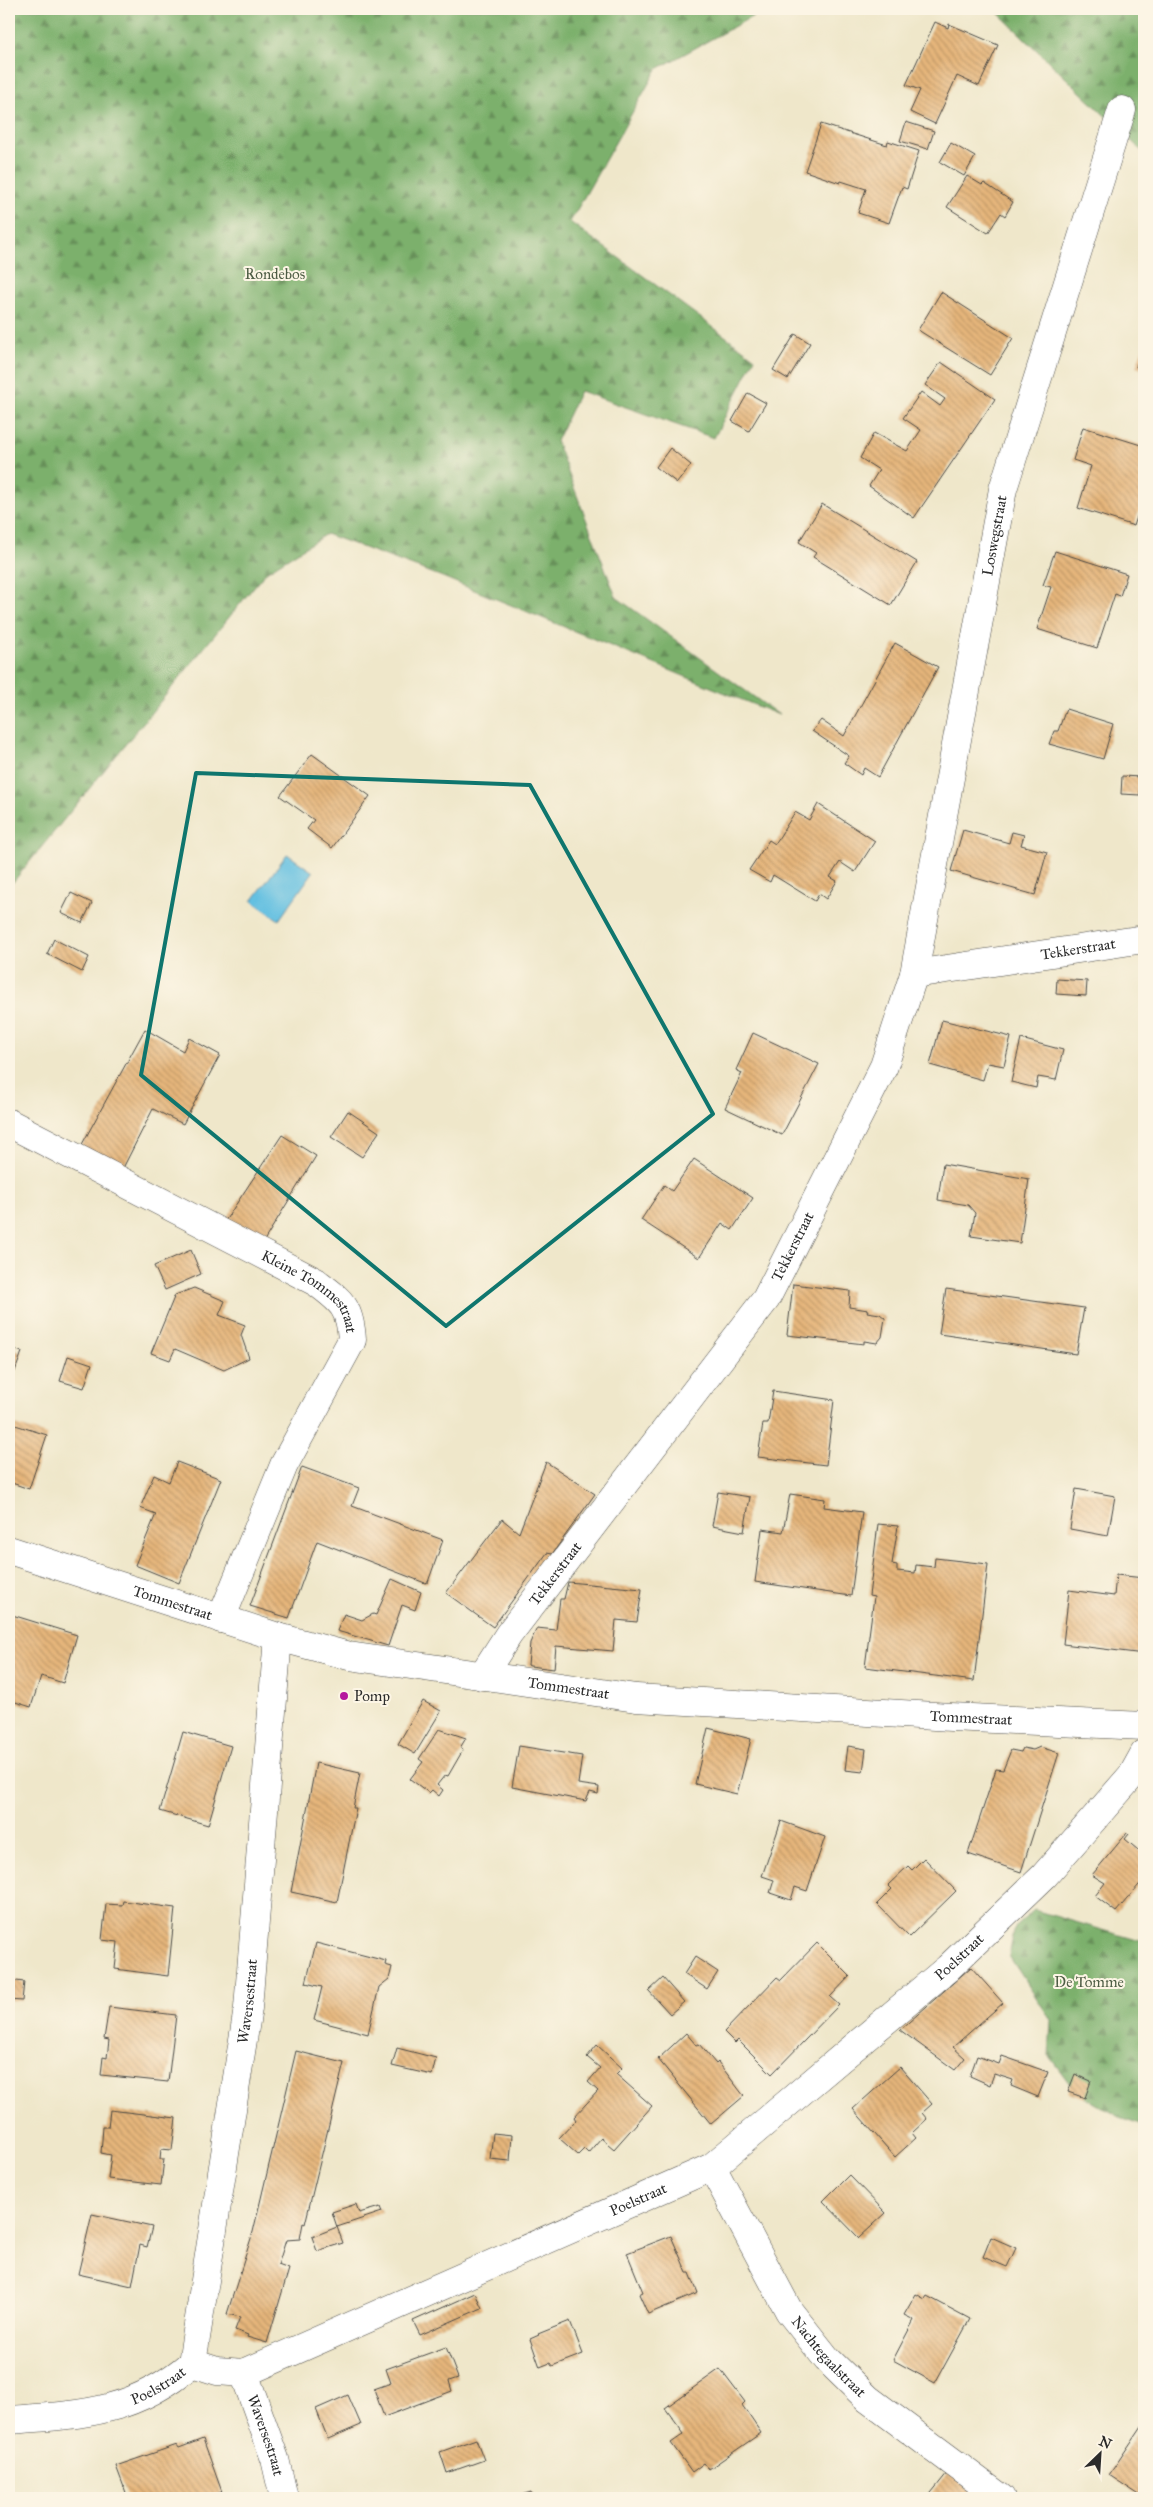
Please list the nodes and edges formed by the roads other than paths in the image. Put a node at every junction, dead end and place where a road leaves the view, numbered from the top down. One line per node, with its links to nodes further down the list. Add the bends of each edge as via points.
1 (1122, 110): 3 (street, Loswegstraat, via 1003,489)
2 (1144, 939): 3 (street, Tekkerstraat)
3 (914, 974): 8 (street, Tekkerstraat, via 884,1066 766,1299 509,1634)
4 (9, 1123): 6 (street, Kleine Tommestraat, via 316,1282 338,1299 350,1318 352,1340 284,1466)
5 (9, 1550): 6 (street, Tommestraat)
6 (221, 1619): 7 (street, Tommestraat)
7 (278, 1637): 8 (street, Tommestraat, via 349,1656); 12 (street, Waversestraat, via 248,2008)
8 (482, 1676): 9 (street, Tommestraat, via 636,1698)
9 (1144, 1726)
10 (1144, 1754): 11 (street, Poelstraat, via 1134,1774 1037,1883 948,1968)
11 (712, 2167): 13 (street, Poelstraat); 16 (street, Nachtegaalstraat, via 789,2311 827,2359 868,2399)
12 (192, 2363): 13 (street, Poelstraat); 14 (street, Poelstraat, via 172,2380 142,2397 80,2415)
13 (244, 2373): 15 (street, Waversestraat, via 275,2459)
14 (9, 2420)
15 (284, 2498)
16 (1001, 2498)

